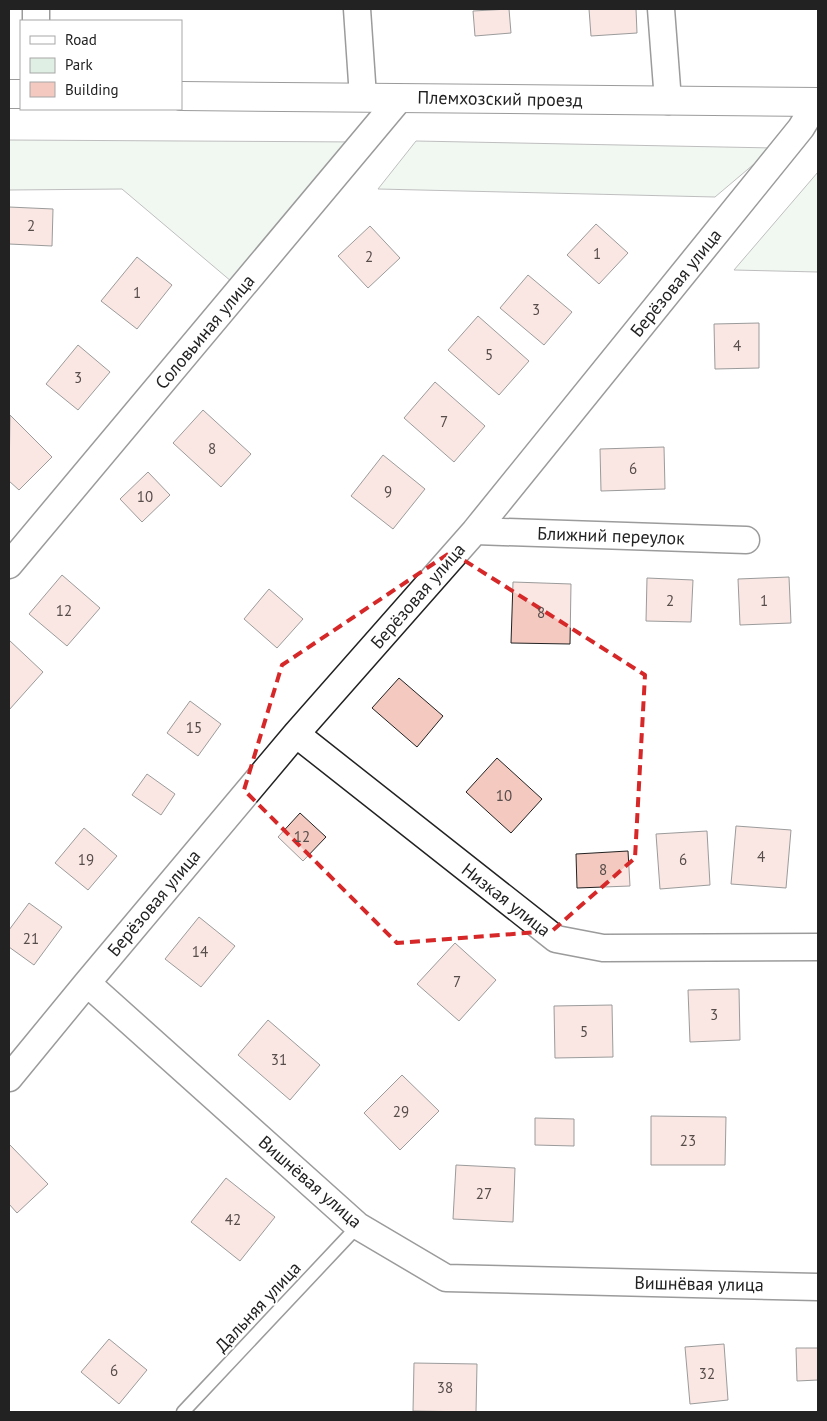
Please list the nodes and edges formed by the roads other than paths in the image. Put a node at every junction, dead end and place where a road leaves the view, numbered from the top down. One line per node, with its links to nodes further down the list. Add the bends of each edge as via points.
1 (357, 9): 4 (street)
2 (661, 9): 6 (street)
3 (182, 96): 4 (main road, Племхозский проезд)
4 (363, 97): 5 (main road, Племхозский проезд)
5 (400, 98): 6 (main road, Племхозский проезд); 10 (street, Соловьиная улица)
6 (668, 101): 7 (main road, Племхозский проезд)
7 (815, 102): 8 (street, Берёзовая улица, via 802,128)
8 (475, 531): 9 (street, Ближний переулок); 11 (street, Берёзовая улица)
9 (746, 540)
10 (9, 565)
11 (296, 734): 12 (street, Низкая улица, via 556,939 603,948); 13 (street, Берёзовая улица)
12 (818, 947)
13 (87, 983): 14 (street, Берёзовая улица); 15 (street, Вишнёвая улица)
14 (9, 1078)
15 (358, 1226): 16 (street, Вишнёвая улица, via 446,1278); 17 (lane, Дальняя улица)
16 (818, 1287)
17 (183, 1412)

